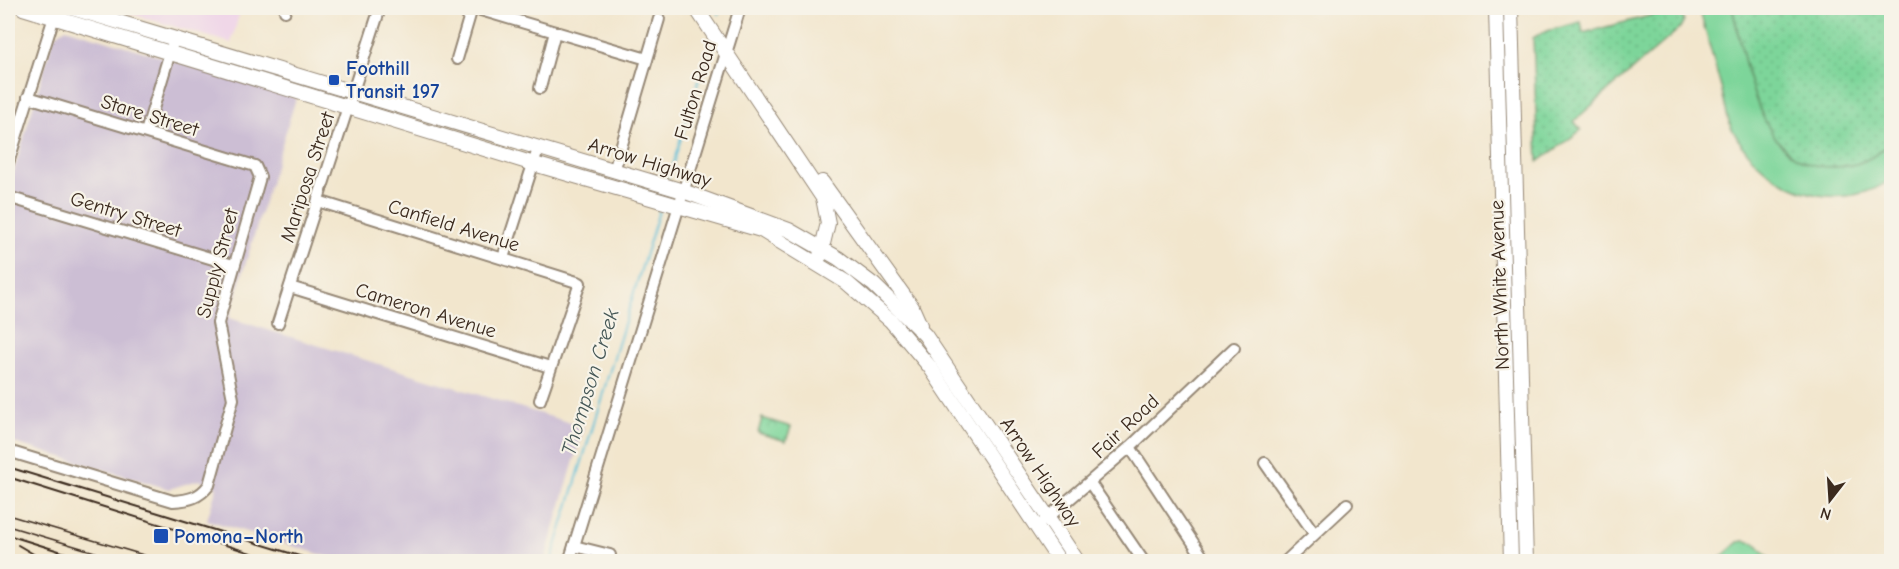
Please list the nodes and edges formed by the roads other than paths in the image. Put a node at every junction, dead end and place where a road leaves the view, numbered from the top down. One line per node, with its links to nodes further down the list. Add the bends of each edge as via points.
1 (23, 8): 9 (main road, Arrow Highway)
2 (72, 8): 12 (main road, Arrow Highway)
3 (380, 8): 18 (street, Mariposa Street)
4 (473, 8): 11 (street); 14 (street)
5 (696, 8): 13 (main road)
6 (740, 8): 13 (street, Fulton Road)
7 (1496, 8): 56 (main road, North White Avenue)
8 (1511, 8): 57 (main road, North White Avenue)
9 (54, 17): 12 (main road, Arrow Highway); 17 (street)
10 (658, 19): 15 (street)
11 (555, 32): 15 (street); 16 (street)
12 (172, 45): 18 (main road, Arrow Highway); 19 (street)
13 (726, 52): 21 (main road); 26 (street, Fulton Road)
14 (457, 59)
15 (647, 59): 25 (street)
16 (540, 88)
17 (28, 97): 19 (street, Stare Street); 22 (street)
18 (351, 99): 20 (main road, Arrow Highway); 23 (main road, Arrow Highway); 28 (street, Mariposa Street)
19 (146, 132): 24 (street, Stare Street)
20 (538, 149): 23 (street); 25 (main road, Arrow Highway)
21 (795, 153): 30 (main road, via 823,198 828,223); 36 (main road, via 805,156 912,307)
22 (8, 163)
23 (534, 164): 29 (main road, Arrow Highway); 31 (street)
24 (259, 170): 33 (street, Supply Street)
25 (614, 171): 26 (main road, Arrow Highway)
26 (683, 191): 29 (street, Fulton Road); 30 (main road, Arrow Highway, via 763,219)
27 (8, 197): 33 (street, Gentry Street)
28 (318, 201): 31 (street, Canfield Avenue); 34 (street, Mariposa Street)
29 (678, 206): 32 (main road, Arrow Highway, via 761,230); 48 (street, Fulton Road)
30 (822, 248): 32 (main road); 36 (main road, Arrow Highway, via 874,285)
31 (503, 258): 39 (street, Canfield Avenue, via 580,283)
32 (818, 262): 37 (main road, Arrow Highway, via 874,304)
33 (233, 265): 42 (street, Supply Street, via 218,331 231,385 232,407 209,485 195,498 172,501)
34 (291, 287): 35 (street, Mariposa Street); 39 (street, Cameron Avenue)
35 (278, 323)
36 (925, 335): 37 (street); 46 (main road, Arrow Highway)
37 (913, 345): 46 (main road, Arrow Highway)
38 (1234, 348): 41 (street, Fair Road)
39 (550, 367): 40 (street)
40 (540, 400)
41 (1130, 447): 44 (street, Fair Road); 54 (street)
42 (8, 451)
43 (1265, 464): 47 (street)
44 (1090, 483): 46 (street, Fair Road); 53 (street)
45 (1347, 504): 47 (street)
46 (1042, 522): 51 (main road); 52 (main road, Arrow Highway)
47 (1314, 533): 55 (street)
48 (574, 546): 49 (street); 50 (street, Fulton Road)
49 (610, 555)
50 (569, 561)
51 (1060, 561)
52 (1078, 561)
53 (1144, 561)
54 (1206, 561)
55 (1285, 561)
56 (1511, 561)
57 (1526, 561)

